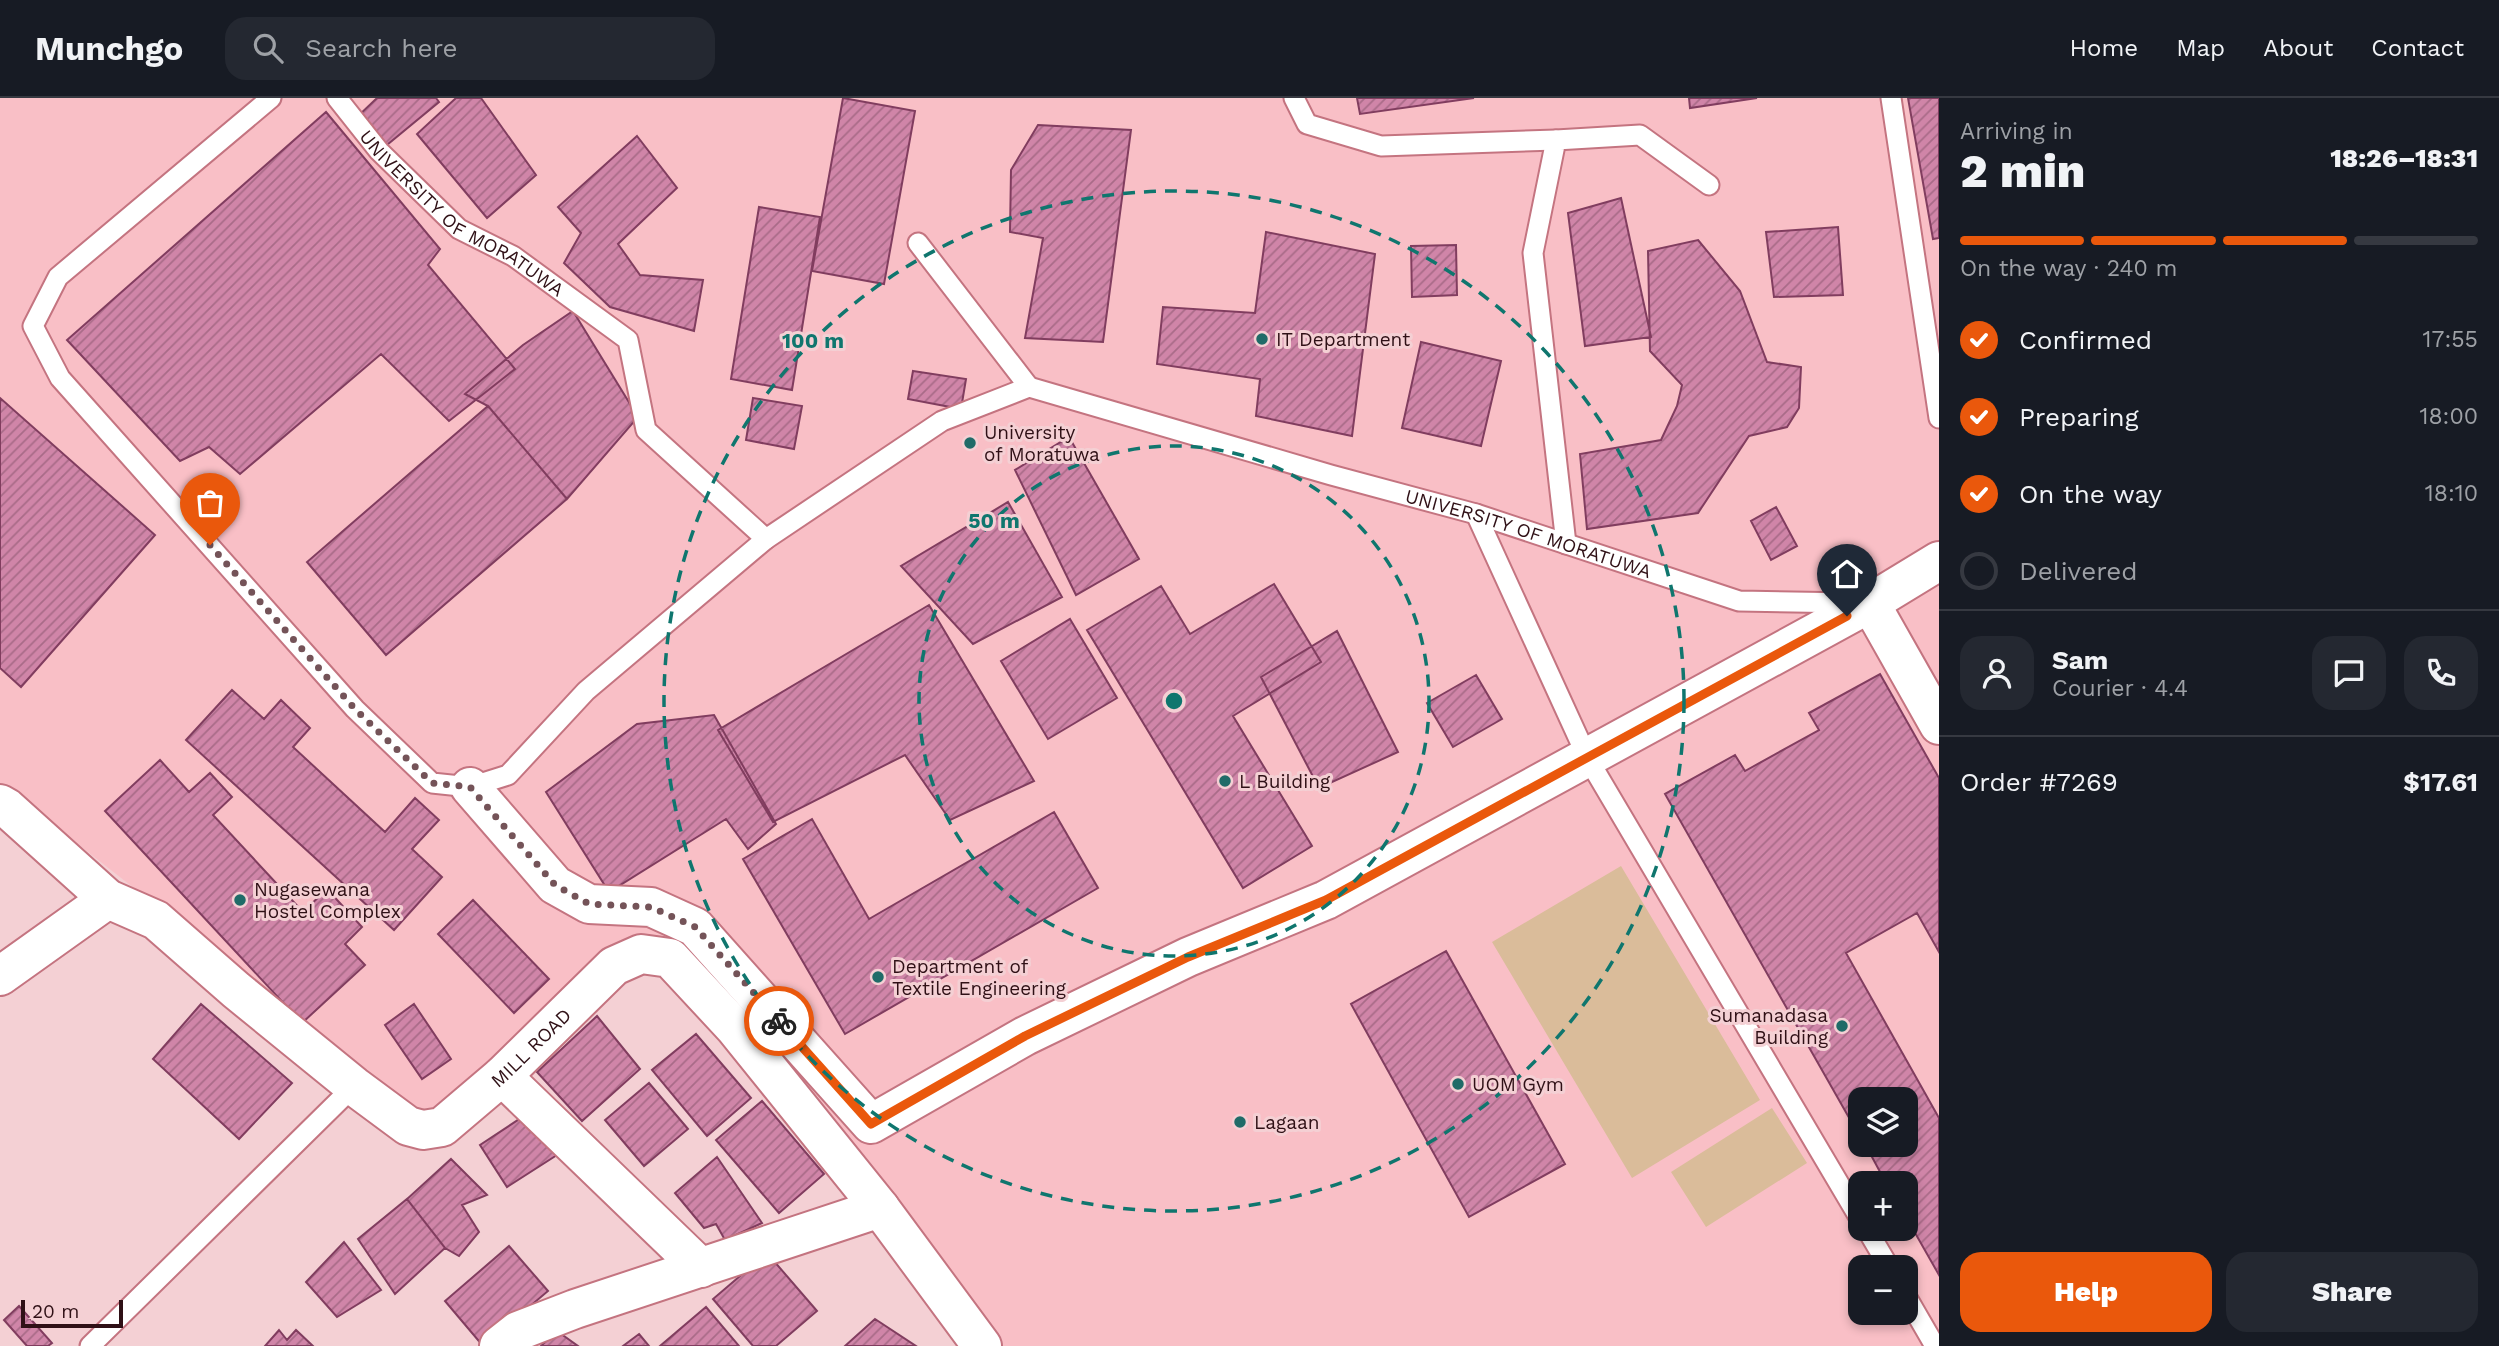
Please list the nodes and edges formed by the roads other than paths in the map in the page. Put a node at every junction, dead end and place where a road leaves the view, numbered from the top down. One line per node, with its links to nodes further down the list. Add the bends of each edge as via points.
1 (271, 98): 17 (lane, via 58,277 33,326 60,378 355,709 432,783)
2 (337, 98): 11 (lane, UNIVERSITY OF MORATUWA, via 379,151 459,229 513,256 628,340 646,430)
3 (1294, 98): 5 (lane, via 1307,124 1381,146)
4 (1891, 98): 9 (lane)
5 (1556, 140): 6 (lane, via 1640,135); 12 (lane, via 1533,253)
6 (1709, 185)
7 (918, 243): 8 (lane)
8 (1029, 387): 10 (lane, UNIVERSITY OF MORATUWA); 11 (lane, via 942,421)
9 (1939, 418)
10 (1476, 514): 12 (lane, UNIVERSITY OF MORATUWA); 16 (lane)
11 (766, 539): 17 (lane, via 586,691 508,775)
12 (1566, 544): 14 (lane, UNIVERSITY OF MORATUWA, via 1739,601)
13 (1939, 561): 14 (street)
14 (1870, 603): 15 (street); 16 (street)
15 (1939, 725)
16 (1588, 759): 17 (street, via 1326,900 1188,957 1025,1036 871,1124 695,927 651,907 589,904 555,885); 23 (lane)
17 (470, 787)
18 (0, 804): 19 (street, MILL ROAD)
19 (108, 899): 20 (street); 22 (street, MILL ROAD, via 156,920)
20 (0, 976)
21 (502, 1076): 22 (street, MILL ROAD, via 442,1127 423,1130 408,1126); 24 (street, MILL ROAD, via 614,966 641,954 670,957 736,1028); 25 (street)
22 (354, 1086): 27 (lane)
23 (1848, 1199)
24 (880, 1208): 25 (street); 29 (street, MILL ROAD)
25 (701, 1268): 28 (street, via 518,1331)
26 (1918, 1317): 30 (lane)
27 (90, 1346)
28 (499, 1346)
29 (982, 1346)
30 (1935, 1346)

